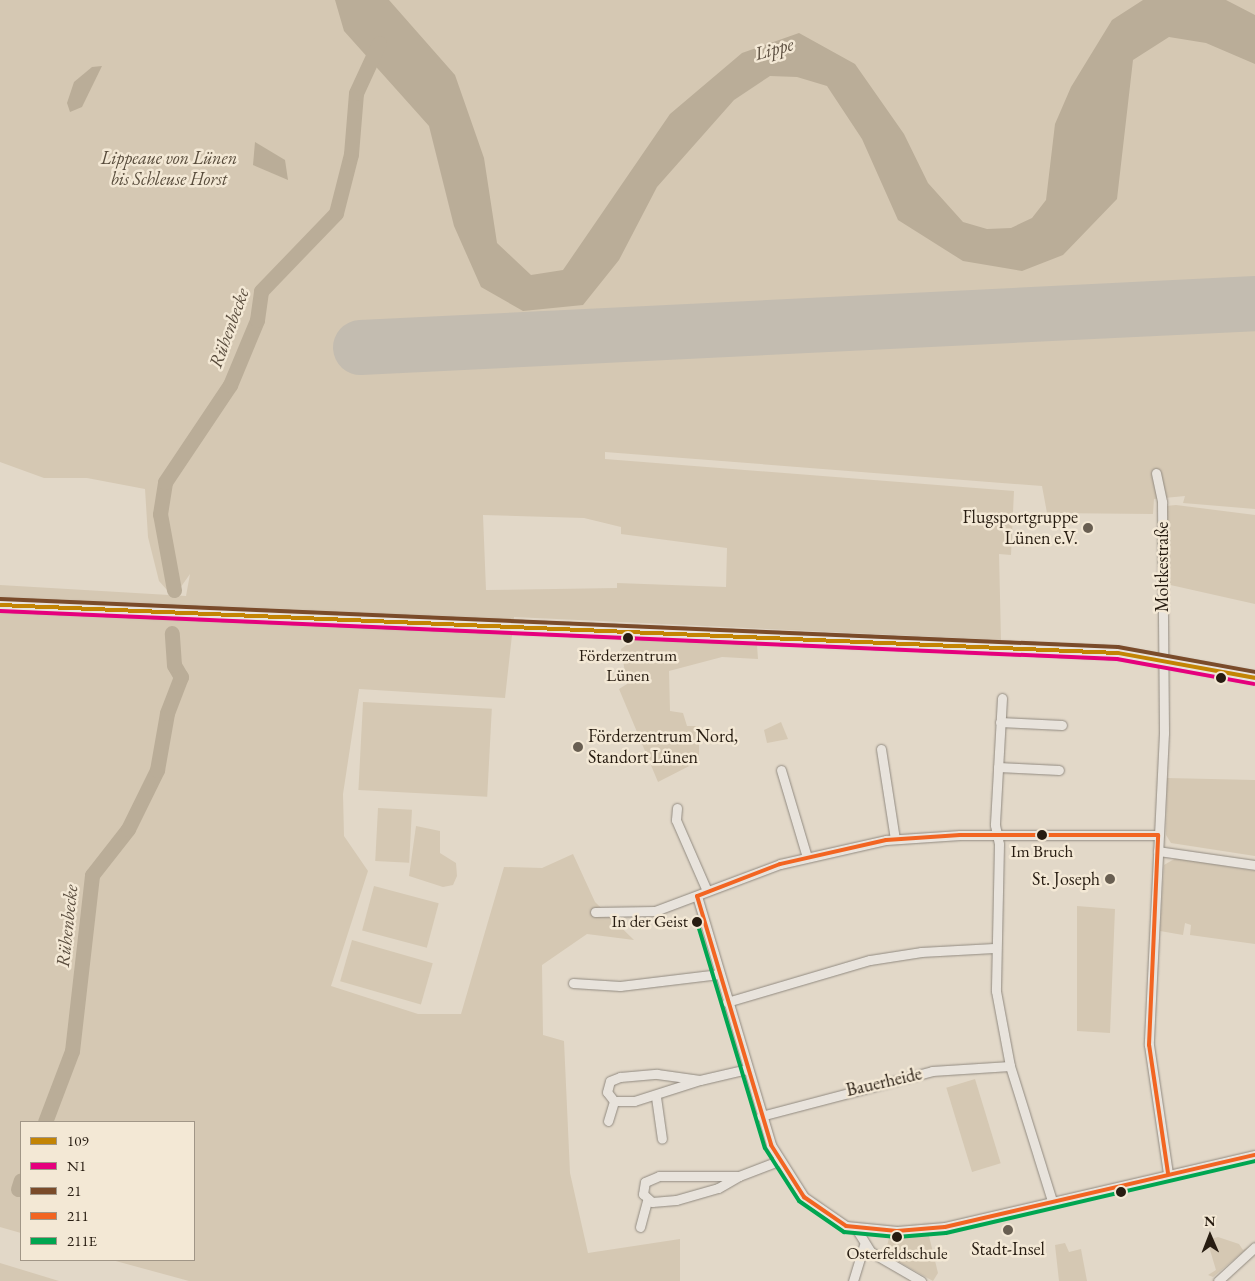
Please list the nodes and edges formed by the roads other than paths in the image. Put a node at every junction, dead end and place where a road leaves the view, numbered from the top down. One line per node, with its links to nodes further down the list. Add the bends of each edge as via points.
1 (1156, 473): 3 (street, Moltkestraße, via 1162,502)
2 (0, 605): 3 (street, via 1118,653)
3 (1163, 661): 4 (street); 14 (street, Moltkestraße)
4 (1255, 678)
5 (1002, 698): 6 (street)
6 (1000, 722): 7 (street); 9 (street)
7 (1062, 726)
8 (881, 749): 15 (street)
9 (998, 767): 11 (street); 13 (street)
10 (781, 770): 17 (street)
11 (1059, 770)
12 (677, 808): 19 (street, via 676,820)
13 (997, 835): 14 (street); 15 (street); 22 (street)
14 (1158, 835): 16 (street, Moltkestraße)
15 (895, 839): 17 (street)
16 (1158, 851): 18 (street); 36 (street, Moltkestraße, via 1149,1045)
17 (807, 857): 19 (street)
18 (1255, 864)
19 (707, 891): 20 (street)
20 (696, 896): 21 (street, via 655,911); 23 (street)
21 (595, 912)
22 (994, 948): 25 (street, via 921,952 870,960); 26 (street)
23 (719, 974): 24 (street, via 620,986); 25 (street)
24 (573, 983)
25 (728, 1002): 27 (street)
26 (1010, 1066): 31 (street, Bauerheide, via 932,1071); 39 (street)
27 (747, 1069): 28 (street); 31 (street)
28 (700, 1080): 29 (street); 30 (street, via 656,1074 620,1077 607,1087)
29 (656, 1098): 30 (street); 33 (street)
30 (614, 1102): 32 (street)
31 (761, 1116): 35 (street)
32 (608, 1121)
33 (662, 1138)
34 (1255, 1155): 36 (street)
35 (778, 1161): 37 (street); 41 (street, via 804,1197 836,1221)
36 (1168, 1173): 39 (street)
37 (739, 1176): 38 (street, via 718,1188 676,1200); 38 (street, via 698,1172 659,1176 643,1186)
38 (647, 1200): 40 (street)
39 (1052, 1201): 41 (street, via 945,1227)
40 (640, 1227)
41 (857, 1230): 42 (street)
42 (864, 1246): 45 (street); 46 (street)
43 (1255, 1248): 44 (street)
44 (1231, 1277): 47 (street)
45 (852, 1280)
46 (921, 1281)
47 (1218, 1281)

